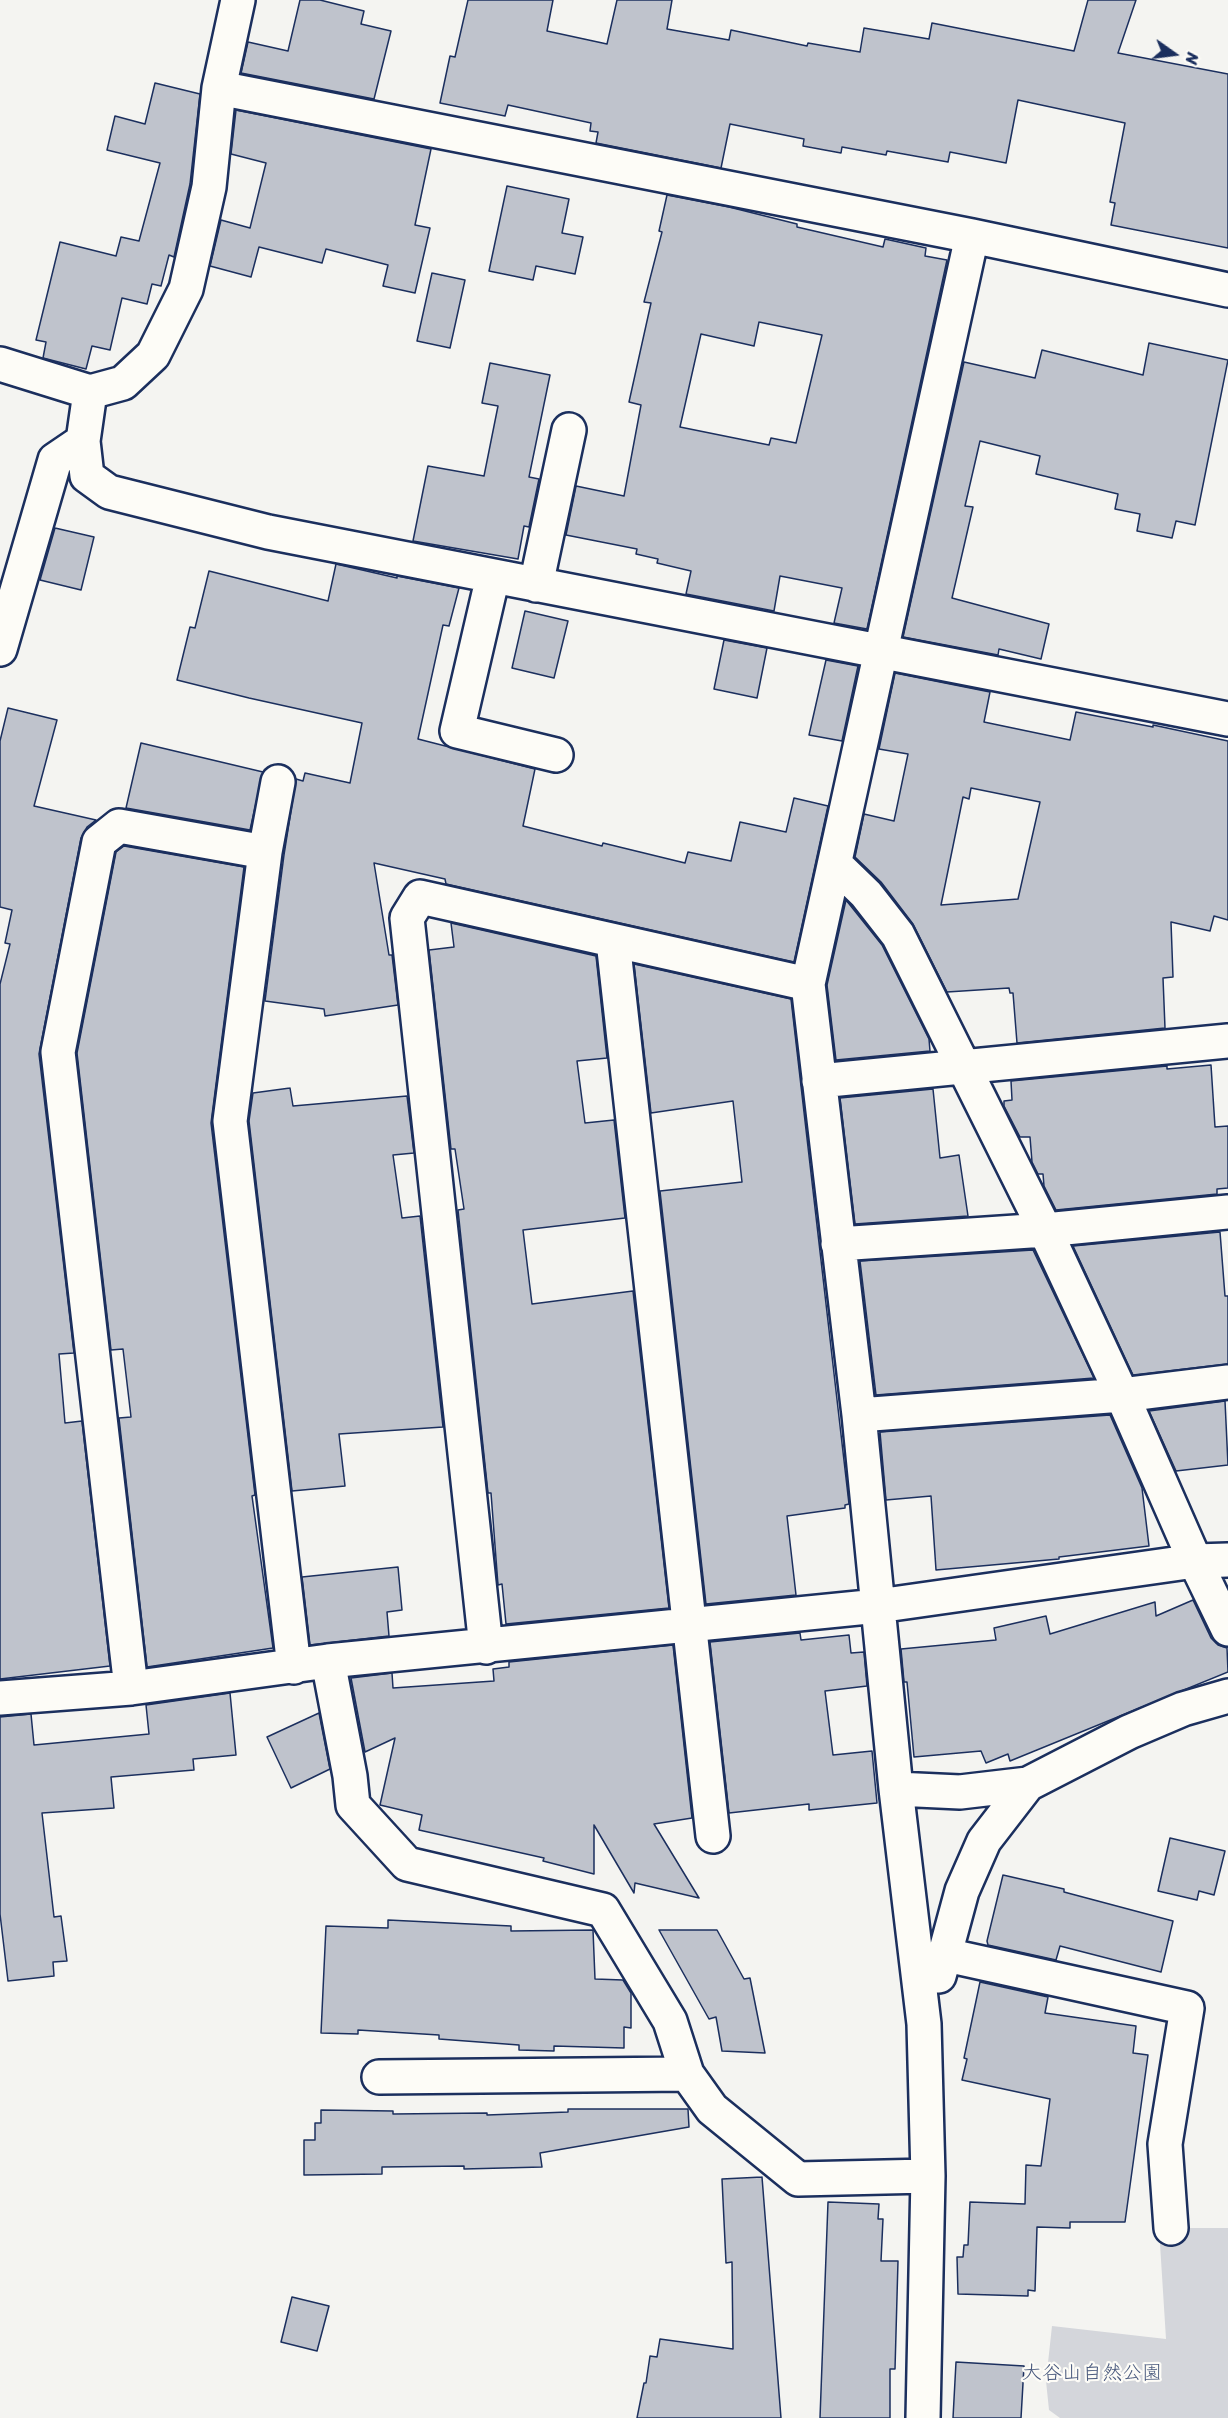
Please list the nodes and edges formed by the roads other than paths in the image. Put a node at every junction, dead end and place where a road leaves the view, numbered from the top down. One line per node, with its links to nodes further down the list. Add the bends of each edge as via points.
1 (238, 0): 2 (street)
2 (219, 88): 3 (street); 6 (street, via 209,187 186,289 153,355 123,382)
3 (972, 236): 4 (street); 12 (street)
4 (1228, 290)
5 (0, 364): 6 (street)
6 (90, 392): 8 (street)
7 (569, 430): 10 (street)
8 (83, 441): 9 (street, via 87,476 110,492 268,532); 11 (street, via 56,460)
9 (493, 576): 10 (street); 14 (street, via 457,731)
10 (536, 585): 12 (street)
11 (0, 649)
12 (881, 652): 13 (street); 17 (street)
13 (1228, 719)
14 (556, 755)
15 (278, 783): 16 (street)
16 (265, 852): 36 (street, via 230,1121); 37 (street, via 119,826 99,842 58,1052)
17 (835, 864): 19 (street); 21 (street, via 866,894 898,935)
18 (613, 941): 19 (street); 32 (street); 34 (street, via 420,897 406,918)
19 (808, 984): 22 (street)
20 (1228, 1041): 21 (street)
21 (963, 1066): 22 (street); 24 (street)
22 (819, 1081): 25 (street)
23 (1228, 1212): 24 (street)
24 (1045, 1230): 25 (street); 27 (street)
25 (838, 1244): 28 (street)
26 (1228, 1382): 27 (street)
27 (1122, 1395): 28 (street); 30 (street)
28 (859, 1415): 31 (street)
29 (1228, 1560): 30 (street)
30 (1195, 1561): 31 (street); 33 (street)
31 (878, 1606): 32 (street); 41 (street)
32 (688, 1625): 34 (street); 42 (street)
33 (1228, 1629)
34 (486, 1647): 35 (street)
35 (328, 1661): 36 (street); 45 (street, via 353,1805 407,1864 603,1910 670,2021)
36 (294, 1667): 37 (street)
37 (131, 1688): 39 (street)
38 (1228, 1696): 40 (street, via 1183,1709 1129,1732)
39 (0, 1698)
40 (1028, 1784): 41 (street, via 960,1792); 43 (street, via 984,1841 962,1891)
41 (896, 1789): 44 (street)
42 (713, 1836)
43 (946, 1955): 44 (street); 48 (street, via 1187,2008 1166,2144)
44 (924, 2024): 47 (street)
45 (687, 2074): 46 (street); 47 (street, via 712,2109 798,2179)
46 (379, 2077)
47 (928, 2176): 49 (street)
48 (1171, 2228)
49 (923, 2418)

